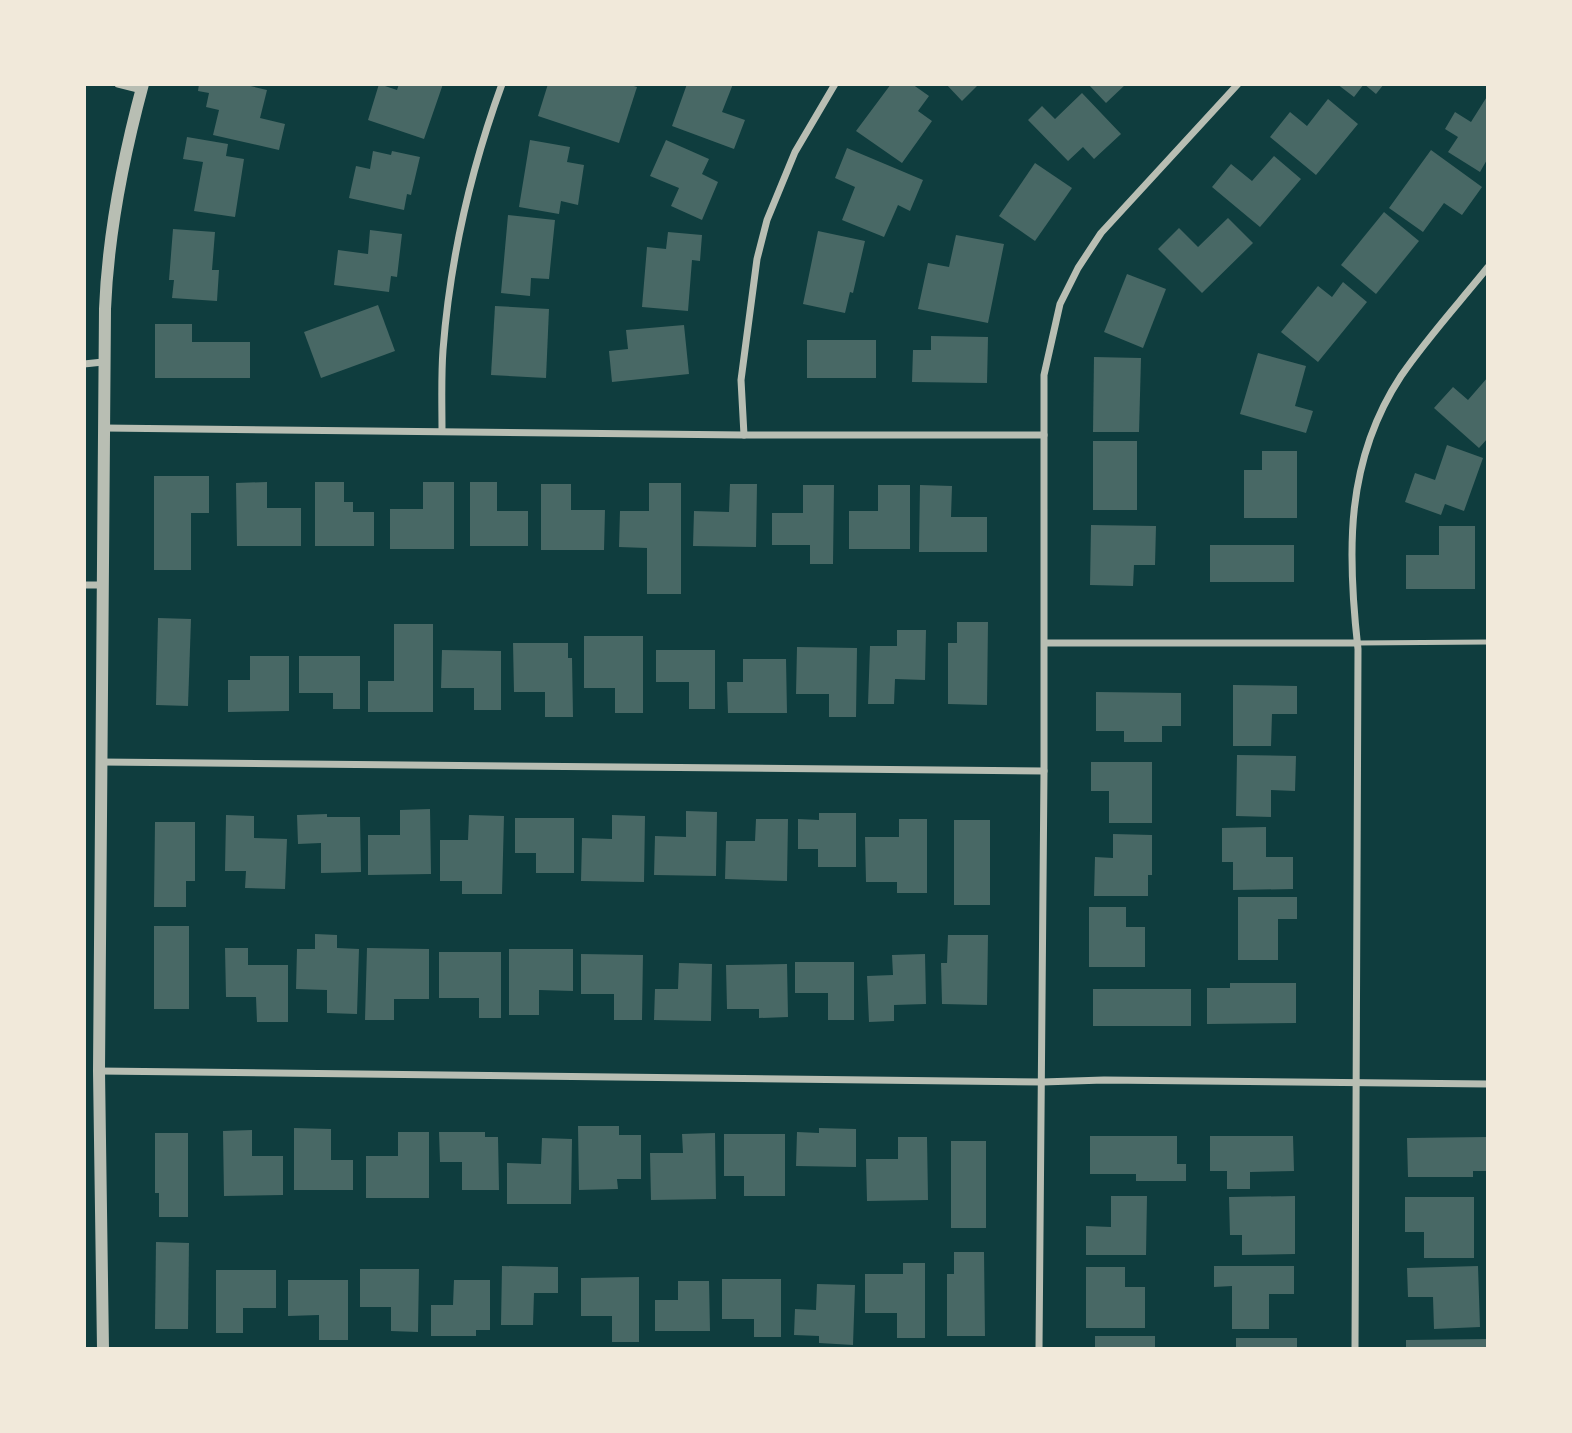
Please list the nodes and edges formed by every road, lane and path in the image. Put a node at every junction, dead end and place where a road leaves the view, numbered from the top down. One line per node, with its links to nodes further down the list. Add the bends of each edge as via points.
1 (118, 84): 5 (street)
2 (502, 84): 10 (street, via 456,253 443,352)
3 (835, 84): 11 (street, via 795,152 767,220 741,380)
4 (1238, 84): 12 (street, via 1101,233 1078,268 1060,304 1052,334 1044,375)
5 (142, 87): 7 (street, via 110,243)
6 (1488, 267): 17 (street, via 1402,375 1363,454 1353,522)
7 (103, 362): 8 (street); 9 (street)
8 (84, 364)
9 (103, 428): 10 (street); 14 (street)
10 (442, 430): 11 (street)
11 (744, 435): 12 (street)
12 (1044, 435): 16 (street)
13 (84, 584): 14 (street)
14 (102, 584): 18 (street)
15 (1488, 642): 17 (lane)
16 (1045, 643): 17 (street); 19 (street)
17 (1357, 643): 22 (street)
18 (101, 762): 19 (street); 20 (street)
19 (1044, 772): 21 (street)
20 (99, 1071): 21 (street); 24 (street)
21 (1042, 1082): 22 (street); 25 (street)
22 (1355, 1084): 23 (street); 26 (street)
23 (1488, 1084)
24 (103, 1349)
25 (1040, 1349)
26 (1355, 1349)

